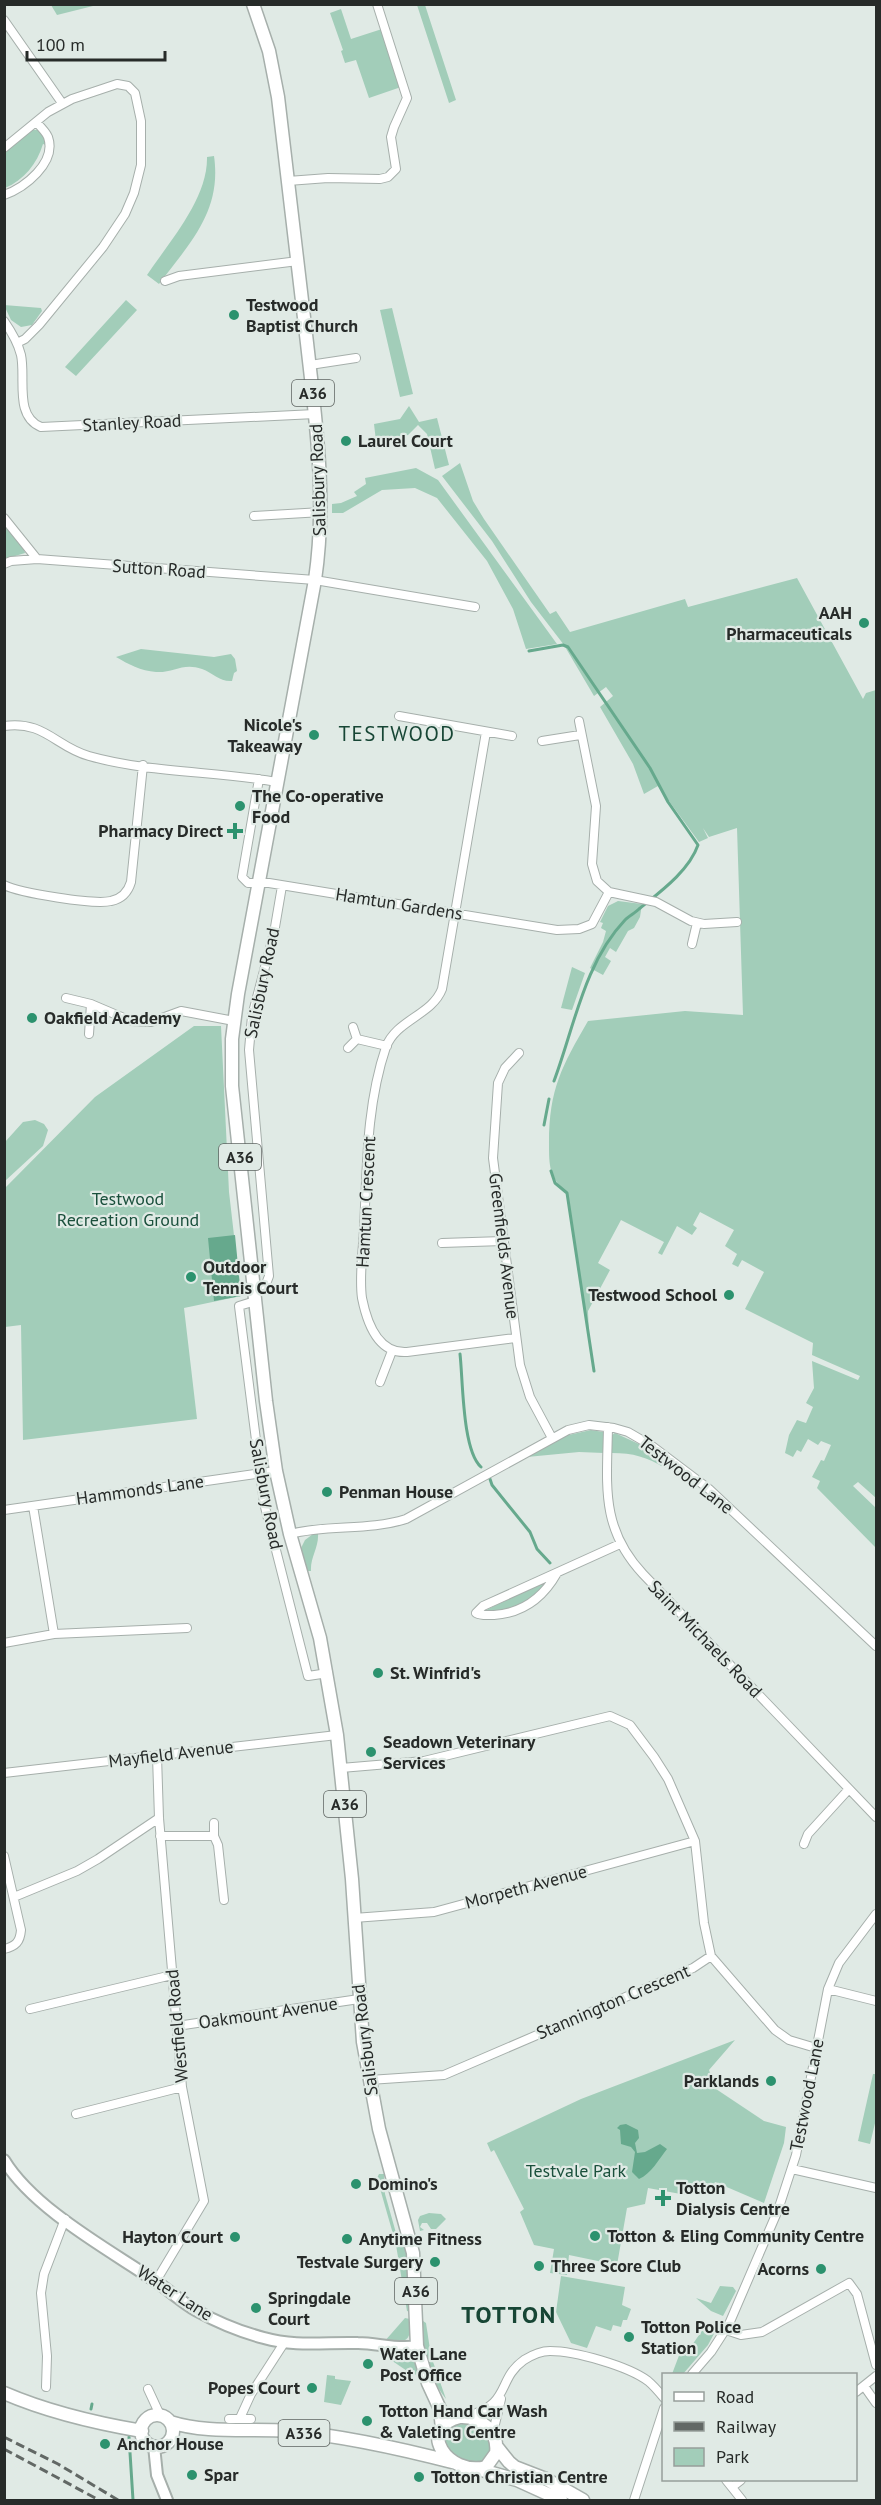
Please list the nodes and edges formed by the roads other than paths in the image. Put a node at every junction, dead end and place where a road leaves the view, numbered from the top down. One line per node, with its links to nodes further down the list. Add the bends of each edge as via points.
1 (253, 4): 7 (main road, Salisbury Road / A36, via 272,64)
2 (377, 4): 7 (street, via 407,98 392,131 397,166 394,172 373,179)
3 (4, 20): 4 (street)
4 (62, 103): 5 (street); 12 (street, via 117,84 132,89 140,112 141,165 129,206 112,236 39,325)
5 (36, 122): 6 (street); 8 (street, via 49,142 44,162 28,183)
6 (4, 148)
7 (288, 181): 9 (main road, Salisbury Road / A36)
8 (4, 195)
9 (298, 261): 10 (street); 14 (main road, Salisbury Road / A36)
10 (165, 281)
11 (4, 321): 12 (street)
12 (17, 343): 15 (street, Stanley Road, via 24,407 29,420 41,427)
13 (356, 357): 14 (street)
14 (309, 365): 15 (main road, Salisbury Road / A36)
15 (315, 414): 16 (main road, Salisbury Road / A36)
16 (322, 512): 17 (street); 21 (main road, Salisbury Road / A36)
17 (254, 516)
18 (4, 518): 19 (street)
19 (37, 559): 20 (street, Sutton Road); 21 (street, Sutton Road)
20 (4, 564)
21 (315, 580): 22 (street, Sutton Road); 32 (main road, Salisbury Road / A36)
22 (475, 607)
23 (399, 716): 26 (street)
24 (579, 721): 27 (street)
25 (4, 726): 30 (street, via 32,727 86,755)
26 (486, 732): 28 (street); 37 (street, Hamtun Crescent)
27 (580, 735): 29 (street); 36 (street, via 596,806 592,870)
28 (512, 736)
29 (542, 741)
30 (143, 765): 31 (street); 34 (street, via 131,882 124,895 97,902)
31 (259, 779): 32 (street); 33 (street, via 242,877 248,883)
32 (277, 782): 33 (main road, Salisbury Road / A36)
33 (258, 883): 35 (street, Hamtun Gardens); 43 (main road, Salisbury Road / A36)
34 (4, 885)
35 (282, 885): 37 (street, Hamtun Gardens); 52 (street, Salisbury Road, via 250,1032 250,1080 269,1276 266,1284)
36 (609, 892): 37 (street, Hamtun Gardens, via 589,926 569,930); 39 (street, via 657,902)
37 (455, 913): 47 (street, Hamtun Crescent, via 440,993 397,1031)
38 (736, 922): 39 (street)
39 (697, 923): 40 (street)
40 (692, 944)
41 (66, 998): 42 (street)
42 (91, 1004): 43 (street, via 131,1021 151,1022 181,1011); 45 (street)
43 (234, 1021): 52 (main road, Salisbury Road / A36, via 232,1086)
44 (353, 1028): 46 (street)
45 (89, 1034)
46 (357, 1039): 47 (street); 48 (street)
47 (387, 1046): 55 (street, Hamtun Crescent, via 370,1124 362,1284 372,1328)
48 (348, 1048)
49 (519, 1053): 50 (street, Greenfields Avenue, via 501,1074 496,1095 493,1158)
50 (503, 1241): 51 (street); 54 (street, Greenfields Avenue)
51 (442, 1243)
52 (254, 1287): 53 (main road, Salisbury Road / A36)
53 (255, 1301): 59 (main road, Salisbury Road / A36); 60 (street, Salisbury Road, via 238,1306)
54 (515, 1338): 55 (street); 58 (street, Greenfields Avenue, via 526,1388)
55 (392, 1351): 56 (street)
56 (380, 1382)
57 (608, 1427): 58 (street, Testwood Lane, via 582,1426); 64 (street, Saint Michaels Road, via 608,1504); 69 (street, Testwood Lane, via 641,1439 703,1484)
58 (552, 1438): 63 (street, Testwood Lane, via 406,1519 385,1525)
59 (276, 1471): 60 (street, Hammonds Lane); 63 (main road, Salisbury Road / A36)
60 (259, 1474): 61 (street, Hammonds Lane); 70 (street, Salisbury Road, via 308,1676)
61 (33, 1506): 62 (street, Hammonds Lane); 67 (street)
62 (4, 1510)
63 (290, 1534): 70 (main road, Salisbury Road / A36)
64 (620, 1544): 65 (street); 75 (street, Saint Michaels Road, via 638,1569)
65 (557, 1573): 65 (street, via 549,1588 531,1604 511,1614 476,1613 483,1606)
66 (187, 1628): 67 (street)
67 (54, 1634): 68 (street)
68 (4, 1643)
69 (876, 1646)
70 (328, 1673): 71 (main road, Salisbury Road / A36)
71 (337, 1735): 72 (street, Mayfield Avenue); 73 (main road, Salisbury Road / A36)
72 (157, 1756): 74 (street, Mayfield Avenue); 77 (street, Westfield Road)
73 (341, 1768): 81 (street, Stannington Crescent, via 424,1761 610,1716 630,1725 654,1757); 87 (main road, Salisbury Road / A36)
74 (4, 1773)
75 (849, 1789): 76 (street, Saint Michaels Road); 82 (street, via 808,1834)
76 (876, 1817)
77 (159, 1818): 79 (street, Westfield Road); 84 (street, via 91,1863)
78 (214, 1823): 80 (street)
79 (160, 1836): 80 (street); 90 (street, Westfield Road)
80 (214, 1836): 85 (street)
81 (695, 1841): 87 (street, Morpeth Avenue, via 434,1912); 89 (street, Stannington Crescent)
82 (804, 1844)
83 (4, 1856): 84 (street)
84 (14, 1897): 88 (street, via 21,1939)
85 (224, 1900)
86 (876, 1914): 91 (street, Testwood Lane, via 839,1963)
87 (354, 1918): 92 (main road, Salisbury Road / A36)
88 (4, 1949)
89 (711, 1956): 96 (street, via 780,2034); 97 (street, Stannington Crescent, via 693,1968 444,2075)
90 (172, 1975): 94 (street); 95 (street, Westfield Road)
91 (828, 1989): 93 (street); 96 (street, Testwood Lane)
92 (359, 1999): 95 (street, Oakmount Avenue); 97 (main road, Salisbury Road / A36)
93 (876, 2001)
94 (30, 2009)
95 (177, 2026): 98 (street, Westfield Road)
96 (816, 2048): 101 (street, Testwood Lane)
97 (369, 2079): 107 (main road, Salisbury Road / A36, via 413,2253)
98 (182, 2087): 99 (street); 104 (street, Westfield Road, via 204,2201)
99 (76, 2114)
100 (4, 2160): 103 (street, Water Lane, via 21,2181)
101 (792, 2169): 102 (street); 105 (street, Testwood Lane, via 774,2222)
102 (876, 2188)
103 (65, 2219): 104 (street, Water Lane); 112 (street, via 44,2274 41,2293)
104 (156, 2281): 106 (street, Water Lane, via 217,2321)
105 (726, 2330): 108 (street, via 741,2335 762,2332 849,2283 858,2297); 109 (street, Testwood Lane)
106 (284, 2343): 107 (street, Water Lane); 123 (street, via 250,2394)
107 (417, 2346): 118 (main road, Salisbury Road / A36)
108 (876, 2365)
109 (693, 2373)
110 (876, 2376): 111 (street)
111 (864, 2386): 115 (street); 119 (street)
112 (46, 2387)
113 (148, 2389): 122 (street)
114 (504, 2389): 117 (street, via 526,2359 543,2352 561,2352 637,2375 652,2384); 121 (street, via 488,2409); 130 (street, via 495,2424)
115 (857, 2391)
116 (4, 2393): 127 (main road, via 46,2409)
117 (662, 2397)
118 (437, 2399): 121 (main road, Salisbury Road / A36); 128 (main road, Salisbury Road / A36)
119 (876, 2403)
120 (662, 2411): 141 (street)
121 (463, 2417): 128 (main road, via 450,2420); 130 (main road, via 485,2425)
122 (165, 2418): 126 (main road, A336); 127 (main road, via 149,2417); 129 (main road, via 173,2430)
123 (240, 2418): 124 (street); 125 (street)
124 (230, 2419)
125 (251, 2419)
126 (201, 2429): 129 (main road, A336); 132 (main road, A336, via 292,2431)
127 (141, 2431): 131 (main road, via 143,2438)
128 (441, 2431): 132 (main road, via 422,2448); 133 (main road, via 440,2450)
129 (171, 2439): 131 (main road, via 162,2446)
130 (496, 2443): 134 (main road, via 495,2457 489,2465); 140 (main road, via 515,2467)
131 (154, 2446): 138 (street, via 157,2475)
132 (405, 2451): 133 (main road, A336)
133 (456, 2463): 134 (main road)
134 (477, 2468): 139 (main road, via 517,2480)
135 (727, 2481): 137 (street)
136 (740, 2481): 137 (street)
137 (732, 2487): 142 (street)
138 (167, 2500)
139 (561, 2500)
140 (583, 2500)
141 (634, 2500)
142 (742, 2500)

